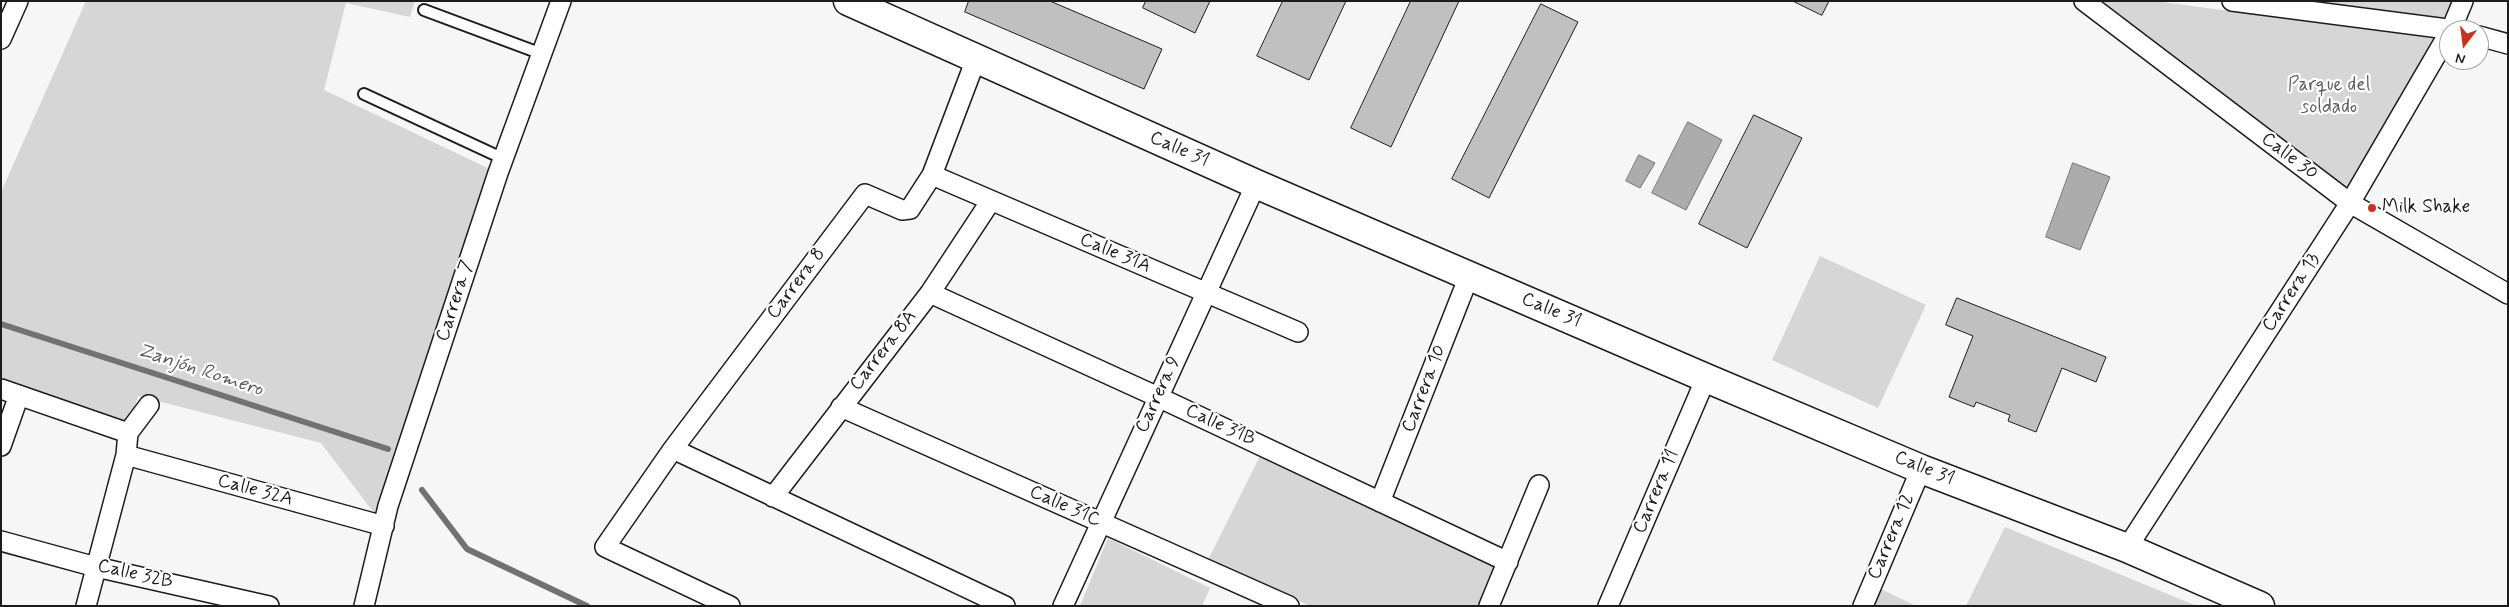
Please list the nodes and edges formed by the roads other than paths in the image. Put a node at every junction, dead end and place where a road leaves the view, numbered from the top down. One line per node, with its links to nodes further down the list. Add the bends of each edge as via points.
1 (18, 1): 10 (street)
2 (561, 1): 15 (street, Carrera 7)
3 (848, 1): 16 (main road, Calle 31)
4 (2084, 1): 22 (street, Calle 30)
5 (2232, 1): 7 (street)
6 (2464, 1): 9 (street, Carrera 13)
7 (2281, 4): 11 (street)
8 (424, 10): 15 (lane)
9 (2456, 20)
10 (3, 28)
11 (2439, 29)
12 (2489, 39): 13 (street)
13 (2508, 44)
14 (2439, 53): 22 (street, Carrera 13)
15 (542, 54): 18 (street, Carrera 7)
16 (976, 59): 19 (street, Carrera 8); 20 (main road, Calle 31)
17 (364, 94): 18 (lane)
18 (504, 159): 42 (street, Carrera 7)
19 (932, 175): 21 (street, Calle 31A); 35 (street, Carrera 8, via 906,211 865,194)
20 (1256, 184): 23 (main road, Calle 31); 25 (street, Carrera 9)
21 (990, 202): 24 (street, Carrera 8A); 25 (street, Calle 31A)
22 (2350, 204): 26 (street, Calle 30); 44 (street, Carrera 13)
23 (1469, 276): 28 (main road, Calle 31); 40 (street, Carrera 10)
24 (930, 292): 30 (street, Calle 31B); 32 (street, Carrera 8A)
25 (1206, 292): 27 (street, Calle 31A); 30 (street, Carrera 9)
26 (2508, 294)
27 (1298, 332)
28 (1706, 378): 37 (main road, Calle 31); 55 (street, Carrera 11)
29 (10, 392): 33 (street); 34 (street)
30 (1158, 397): 40 (street, Calle 31B); 41 (street, Carrera 9)
31 (149, 406): 33 (street)
32 (841, 408): 39 (street, Carrera 8A); 41 (street, Calle 31C)
33 (128, 433): 36 (street)
34 (1, 446)
35 (673, 449): 39 (street); 50 (street, Carrera 8, via 605,547)
36 (126, 455): 42 (street, Calle 32A); 46 (street)
37 (1921, 469): 44 (main road, Calle 31); 56 (street, Carrera 12)
38 (1539, 485): 45 (street)
39 (773, 496): 51 (street)
40 (1380, 502): 45 (street, Calle 31B)
41 (1101, 523): 52 (street, Carrera 9); 53 (street, Calle 31C)
42 (384, 526): 49 (street, Carrera 7)
43 (2, 545): 46 (street, Calle 32B)
44 (2128, 548): 57 (main road, Calle 31)
45 (1508, 562): 54 (street)
46 (96, 567): 47 (street); 48 (street, Calle 32B)
47 (86, 606)
48 (269, 606)
49 (364, 606)
50 (730, 606)
51 (1005, 606)
52 (1063, 606)
53 (1289, 606)
54 (1489, 606)
55 (1608, 606)
56 (1863, 606)
57 (2260, 606)

